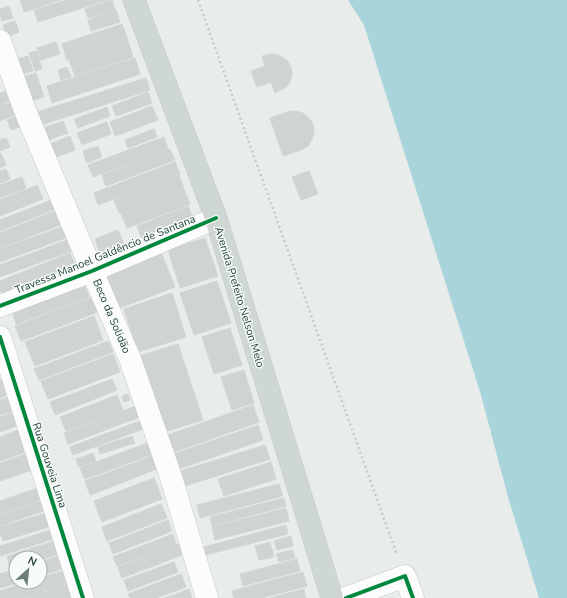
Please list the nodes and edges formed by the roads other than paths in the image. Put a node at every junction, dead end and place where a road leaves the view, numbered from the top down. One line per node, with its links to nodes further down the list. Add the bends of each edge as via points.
1 (134, 0): 3 (main road, Avenida Prefeito Nelson Melo)
2 (0, 41): 4 (street, Beco da Solidão, via 24,108)
3 (216, 218): 4 (street, Travessa Manoel Galdêncio de Santana); 9 (main road, Avenida Prefeito Nelson Melo)
4 (92, 271): 5 (street, Travessa Manoel Galdêncio de Santana); 8 (street, Beco da Solidão, via 130,359 171,477)
5 (0, 306)
6 (0, 337): 7 (street, Rua Gouveia Lima)
7 (83, 598)
8 (207, 598)
9 (332, 598)
10 (346, 598): 11 (street, via 405,576)
11 (413, 598)

